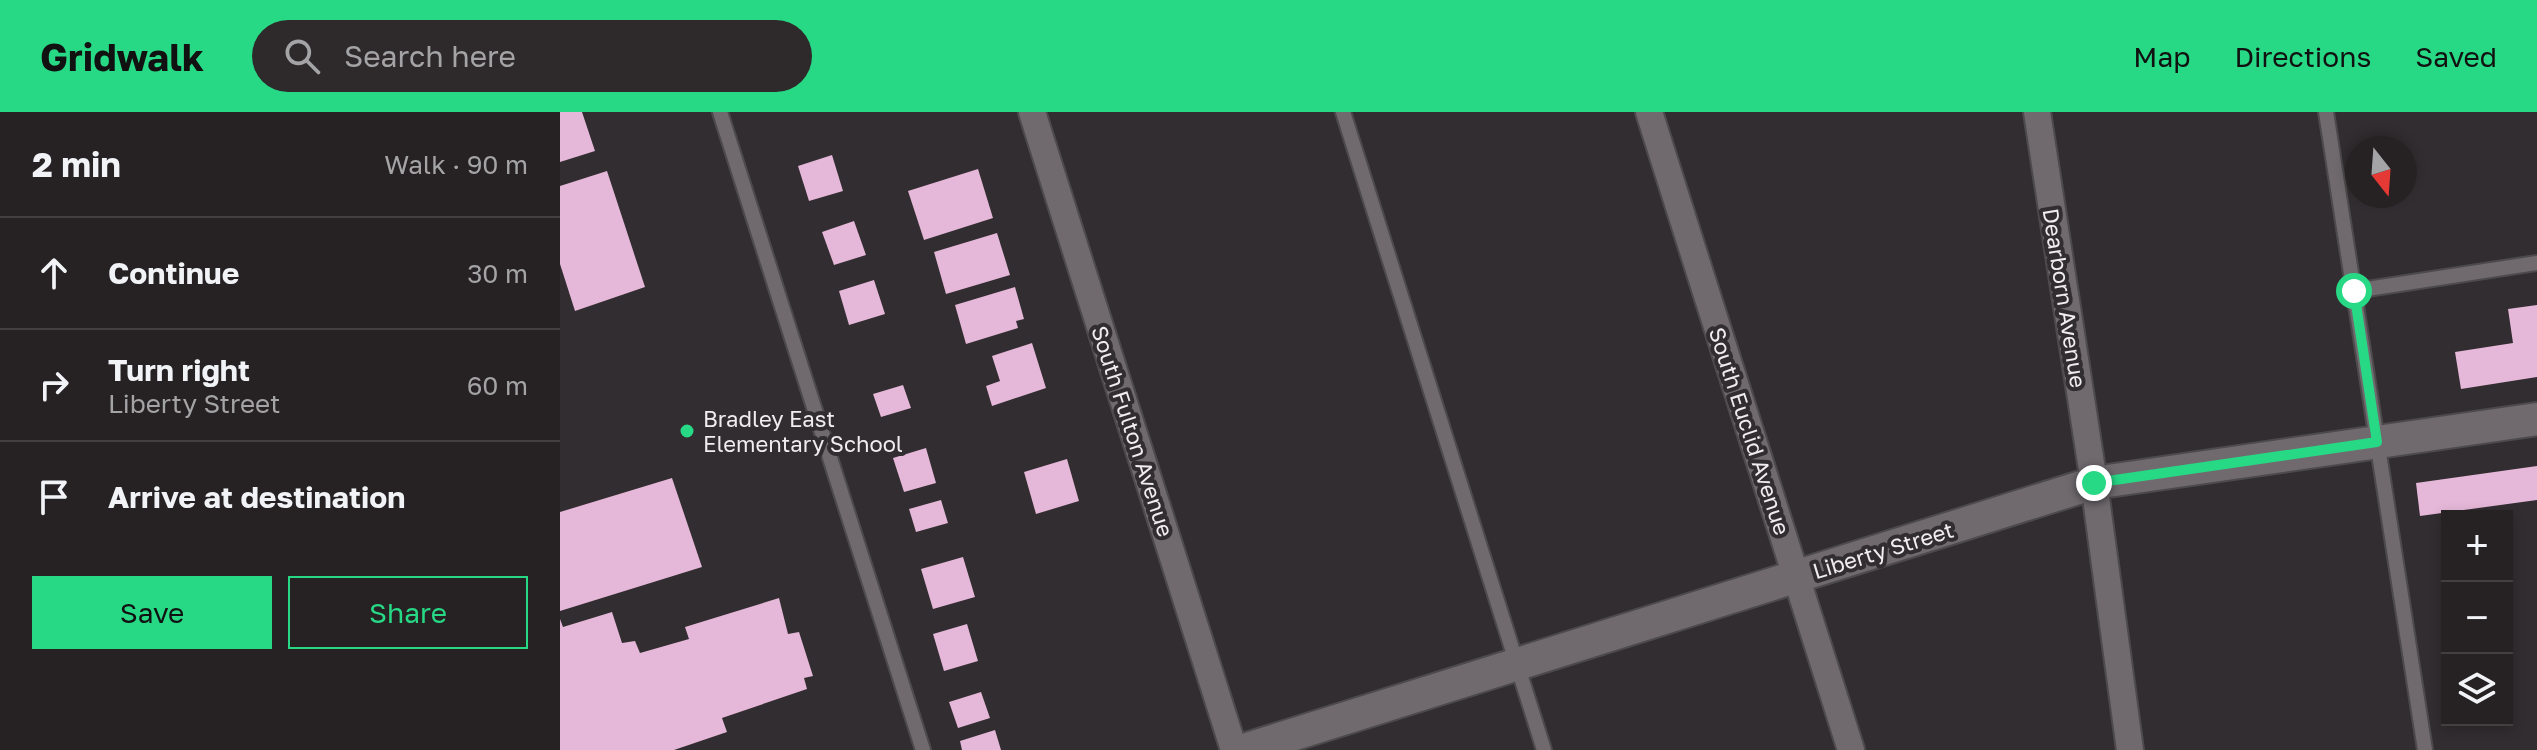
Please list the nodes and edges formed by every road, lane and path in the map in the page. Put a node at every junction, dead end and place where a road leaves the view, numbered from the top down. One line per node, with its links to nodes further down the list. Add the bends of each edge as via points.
1 (720, 112): 14 (lane)
2 (1032, 112): 15 (street, South Fulton Avenue)
3 (1343, 112): 13 (lane)
4 (1649, 112): 12 (street, South Euclid Avenue)
5 (2037, 112): 11 (street, Dearborn Avenue)
6 (2326, 112): 8 (lane)
7 (2537, 263): 8 (lane)
8 (2354, 291): 10 (lane)
9 (2537, 419): 10 (street, Liberty Street)
10 (2377, 442): 11 (street, Liberty Street); 20 (lane)
11 (2094, 483): 12 (street, Liberty Street); 19 (street, Dearborn Avenue)
12 (1796, 577): 13 (street, Liberty Street); 18 (street, South Euclid Avenue)
13 (1517, 664): 16 (street, Liberty Street); 17 (lane)
14 (923, 750)
15 (1234, 750)
16 (1244, 750)
17 (1544, 750)
18 (1851, 750)
19 (2130, 750)
20 (2425, 750)

